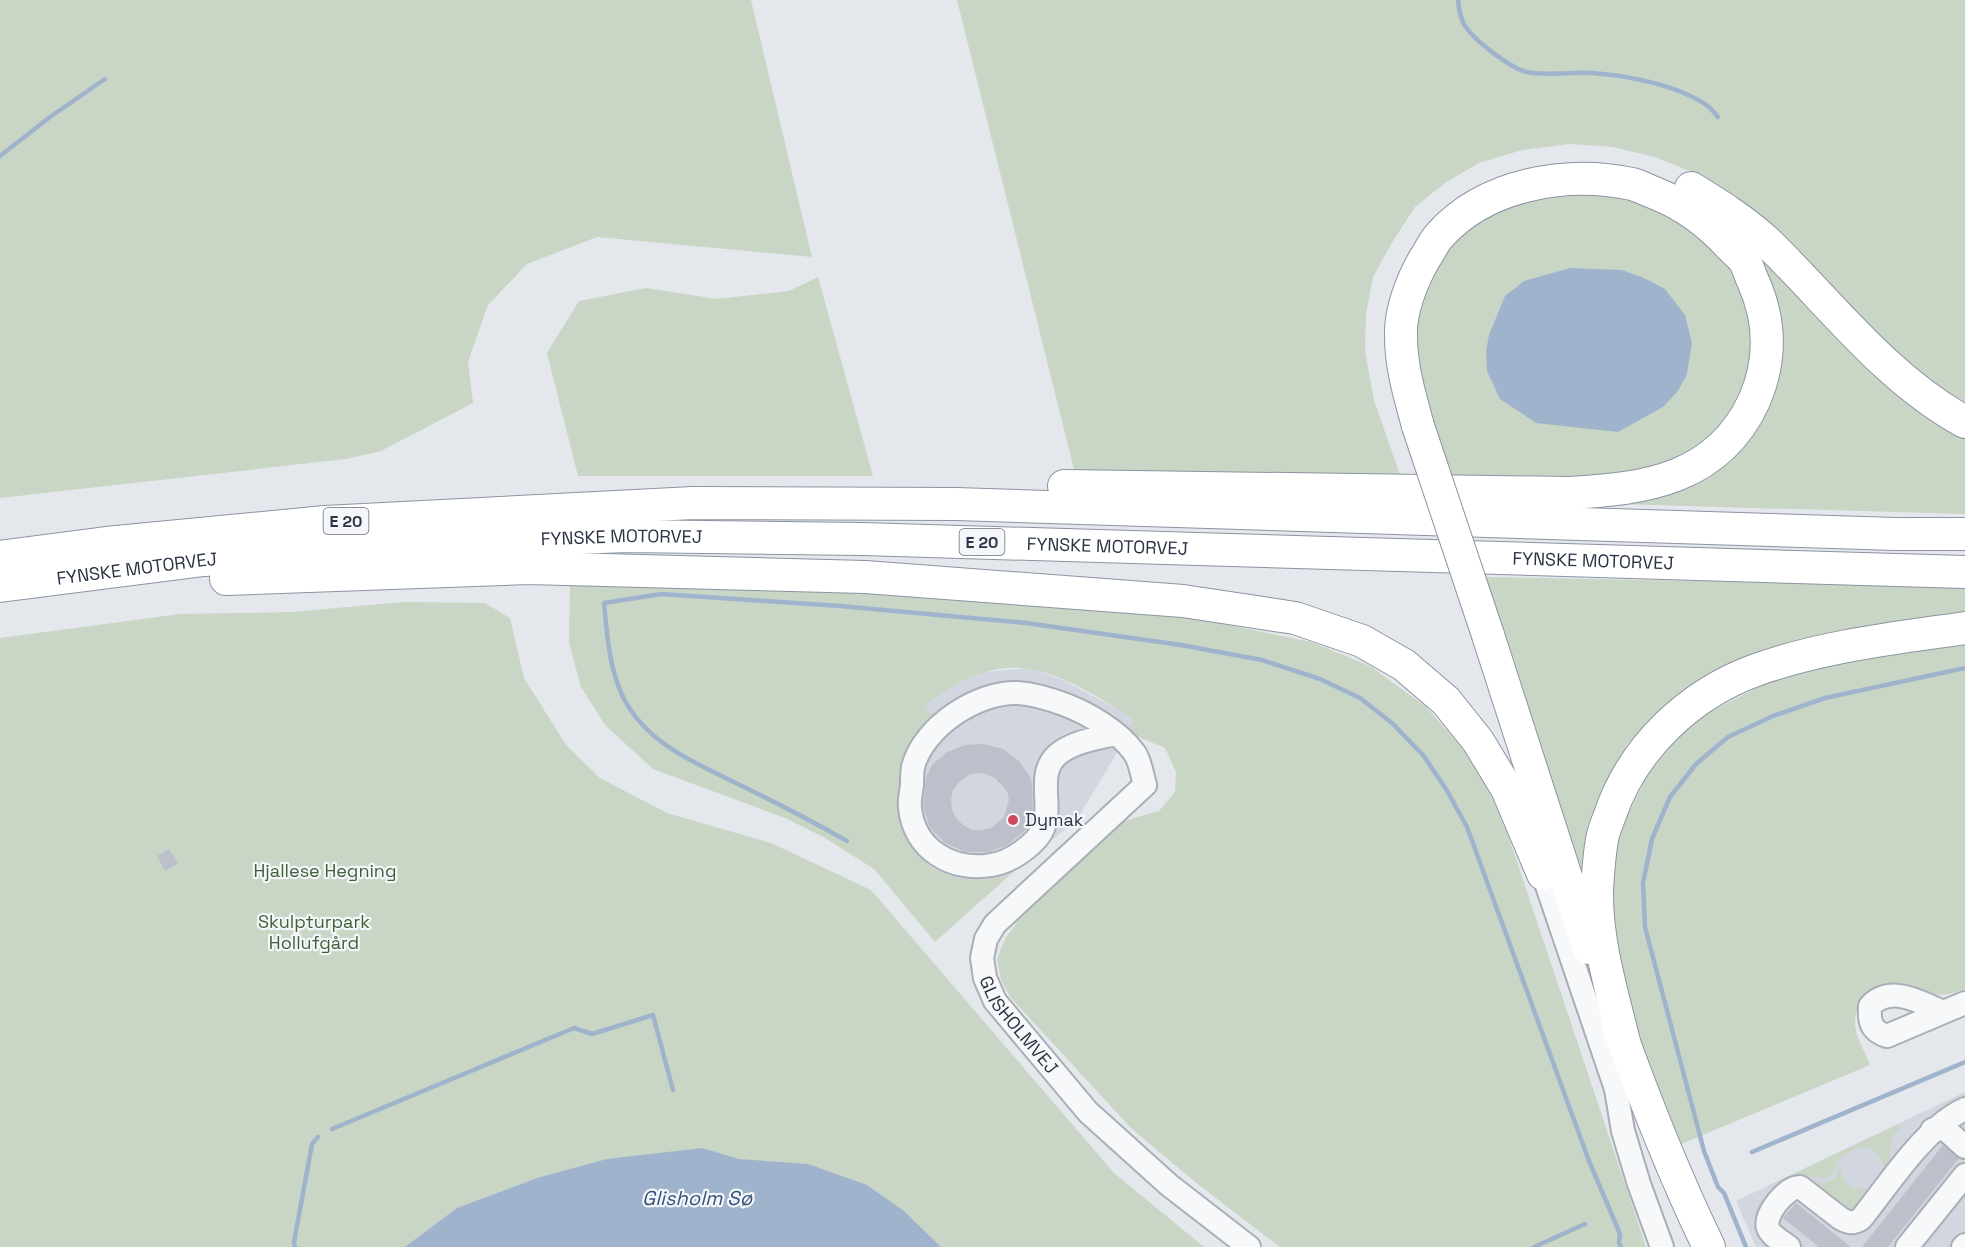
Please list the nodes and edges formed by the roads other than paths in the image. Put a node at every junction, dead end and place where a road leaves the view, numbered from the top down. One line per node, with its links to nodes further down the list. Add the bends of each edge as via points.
1 (1965, 422): 2 (highway, via 1904,380 1764,240 1724,208 1680,181 1630,164 1579,158 1534,163 1494,174 1455,196 1424,223 1401,259 1386,295 1381,335 1383,378)
2 (1408, 429): 3 (highway, via 1401,334 1407,301 1420,267 1439,236 1492,197 1537,183 1583,179 1632,184 1677,202 1713,227 1743,260 1760,297 1768,330 1766,360 1746,418 1706,460 1651,484 1617,491 872,483); 9 (highway, bridge)
3 (693, 504): 4 (highway, FYNSKE MOTORVEJ / E 20, via 957,504); 5 (highway, FYNSKE MOTORVEJ / E 20, via 325,522)
4 (1965, 534)
5 (0, 556)
6 (1965, 572): 7 (highway, FYNSKE MOTORVEJ / E 20, via 863,539 626,536 399,545 204,560)
7 (0, 586): 11 (highway, via 102,586 530,568 866,577 1184,601 1295,618 1362,641 1404,665 1446,701 1478,741 1507,789)
8 (1965, 628): 14 (highway, via 1809,655 1756,670 1709,692 1662,729 1636,761 1617,795 1602,839 1597,891 1602,950)
9 (1477, 638): 11 (highway); 14 (highway)
10 (1115, 735): 10 (street, via 1083,711 1044,697 1016,693 983,699 954,714 929,735 913,766 910,807 916,832 944,860 970,867 1012,858 1028,848 1044,827 1048,766 1056,756 1081,742); 20 (street, GLISHOLMVEJ, via 1134,752 1145,785 995,924 986,939 982,958 985,978 995,1000 1088,1112 1169,1185)
11 (1543, 874): 15 (street)
12 (1965, 1003): 13 (street)
13 (1943, 1012)
14 (1625, 1046): 23 (highway, via 1654,1125)
15 (1616, 1089): 21 (street, via 1623,1131); 22 (street)
16 (1965, 1109): 17 (street)
17 (1932, 1131): 18 (street, via 1945,1129); 24 (street, via 1855,1222 1846,1222 1800,1187 1790,1189 1769,1214 1767,1224 1770,1232)
18 (1965, 1147)
19 (1965, 1175): 25 (street)
20 (1249, 1247)
21 (1662, 1247)
22 (1677, 1247)
23 (1709, 1247)
24 (1789, 1247)
25 (1907, 1247)

